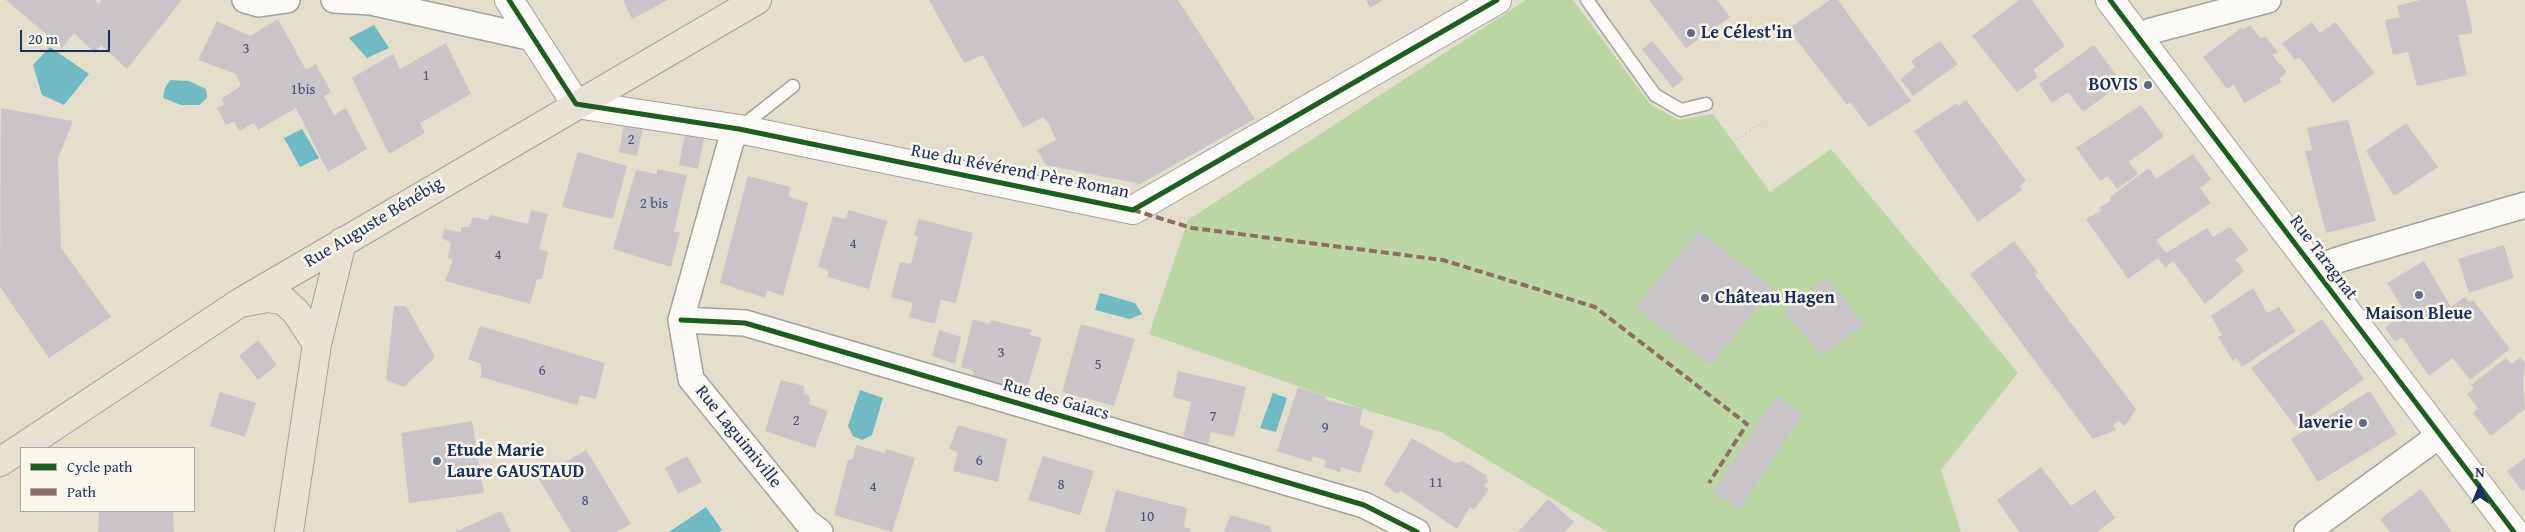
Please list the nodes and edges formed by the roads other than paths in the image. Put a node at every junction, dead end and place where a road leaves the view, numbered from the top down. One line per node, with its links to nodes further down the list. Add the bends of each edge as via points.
1 (245, 0): 2 (street, via 259,4)
2 (287, 0)
3 (334, 0): 10 (street, via 371,2)
4 (509, 0): 10 (street)
5 (757, 0): 13 (main road, Rue Auguste Bénébig)
6 (1497, 0): 15 (street, Rue du Révérend Père Roman, via 1133,210)
7 (1587, 0): 14 (lane, via 1655,95 1681,110)
8 (2110, 0): 11 (street, Rue Taragnat)
9 (2268, 0): 11 (street, via 2151,31)
10 (533, 38): 13 (street)
11 (2139, 38): 18 (street, Rue Taragnat)
12 (794, 86): 15 (lane)
13 (576, 104): 15 (street, Rue du Révérend Père Roman); 17 (main road, Rue Auguste Bénébig)
14 (1706, 104)
15 (739, 129): 20 (street, Rue Laguimiville, via 731,141)
16 (2525, 205): 18 (street, via 2344,258)
17 (342, 242): 19 (main road, Rue Auguste Bénébig); 21 (main road)
18 (2316, 272): 22 (street, Rue Taragnat)
19 (241, 302): 21 (main road, via 268,298 283,300 296,312); 23 (main road, Rue Auguste Bénébig)
20 (681, 320): 27 (street, Rue Laguimiville, via 691,378 807,522); 28 (street, Rue des Gaiacs, via 745,324 1364,505)
21 (317, 344): 26 (main road)
22 (2440, 434): 29 (street); 30 (street, Rue Taragnat)
23 (23, 447)
24 (20, 449): 25 (main road, Rue Auguste Bénébig)
25 (0, 462)
26 (289, 532)
27 (820, 532)
28 (1417, 532)
29 (2307, 532)
30 (2514, 532)

